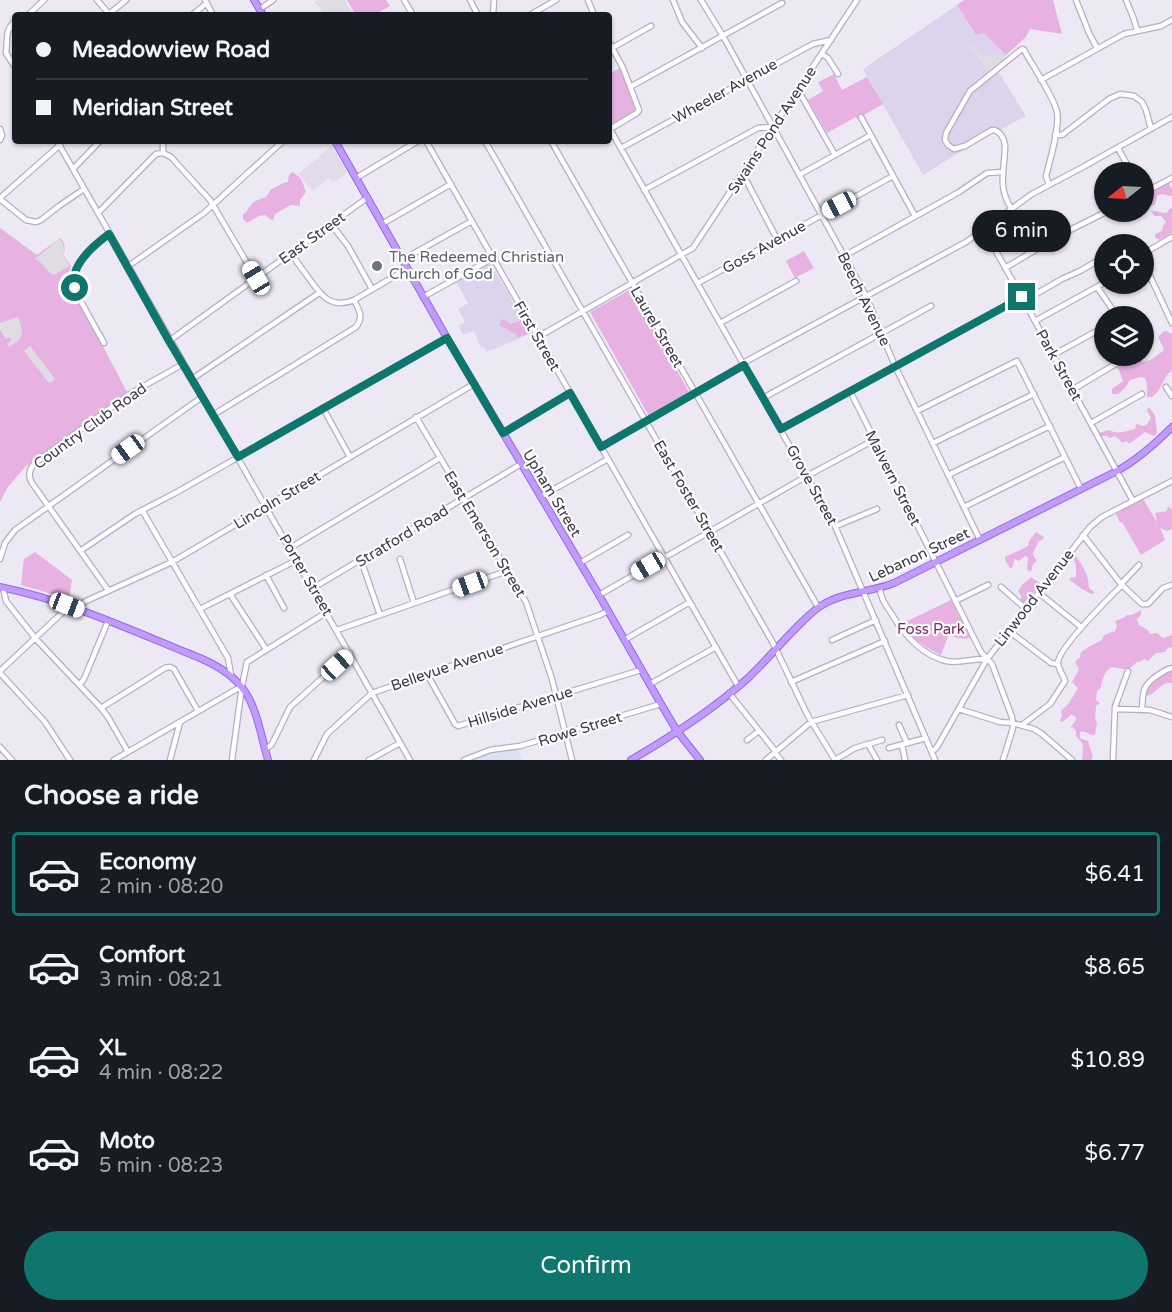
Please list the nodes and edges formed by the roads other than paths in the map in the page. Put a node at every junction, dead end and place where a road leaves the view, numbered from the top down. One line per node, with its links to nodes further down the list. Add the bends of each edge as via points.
1 (44, 0): 13 (street)
2 (97, 0): 14 (street)
3 (126, 0): 15 (street)
4 (254, 0): 16 (main road)
5 (273, 0): 16 (street)
6 (556, 0): 17 (street)
7 (674, 0): 25 (street, via 682,22)
8 (701, 0): 22 (street, Beech Avenue)
9 (857, 0): 23 (street, Swains Pond Avenue)
10 (1076, 0): 26 (street)
11 (1127, 0): 21 (street)
12 (782, 3): 22 (street)
13 (31, 12)
14 (107, 12)
15 (112, 12)
16 (261, 12)
17 (535, 12)
18 (1172, 20): 21 (street)
19 (12, 24): 28 (street)
20 (651, 26): 24 (street)
21 (1137, 30): 26 (street)
22 (723, 36): 25 (street); 31 (street, Beech Avenue)
23 (831, 40): 29 (street, Swains Pond Avenue); 31 (street, Wheeler Avenue, via 813,44)
24 (612, 44)
25 (702, 48): 33 (street)
26 (1097, 48): 32 (street)
27 (612, 49): 33 (street)
28 (3, 54)
29 (822, 54): 30 (street); 34 (street, Swains Pond Avenue)
30 (838, 74)
31 (747, 79): 37 (street, Beech Avenue); 55 (street, Wheeler Avenue)
32 (1041, 80): 43 (street, via 1057,111); 61 (street, via 1024,50 1020,50 970,91 946,133 949,147 956,148 992,130 999,132 1005,144)
33 (630, 87): 38 (street, via 638,112)
34 (798, 90): 37 (street, Swains Pond Avenue); 58 (street)
35 (861, 117): 42 (street)
36 (1172, 117): 40 (street)
37 (773, 127): 62 (street, Beech Avenue); 64 (street, Swains Pond Avenue); 71 (street, via 758,128)
38 (612, 128)
39 (0, 129): 44 (street)
40 (1151, 129): 43 (street, via 1142,102 1120,94 1062,135); 56 (street)
41 (612, 132): 55 (street, Grove Street)
42 (871, 135): 58 (street); 63 (street)
43 (1055, 135): 68 (street, via 1046,178)
44 (0, 140)
45 (57, 144): 72 (street)
46 (59, 144): 60 (street, Porter Street)
47 (97, 144): 60 (street)
48 (163, 144): 57 (street)
49 (280, 144): 74 (street)
50 (337, 144): 65 (main road, Upham Street)
51 (413, 144): 65 (street)
52 (428, 144): 67 (street, First Street)
53 (487, 144): 110 (street, East Foster Street)
54 (552, 144): 99 (street, Laurel Street)
55 (621, 148): 71 (street, Grove Street)
56 (1118, 148): 59 (street); 68 (street)
57 (163, 153): 74 (street); 76 (street, via 156,154)
58 (835, 155): 62 (street)
59 (1126, 162)
60 (73, 169): 70 (street, Porter Street)
61 (1002, 172): 75 (street, via 1003,189); 78 (street, via 988,173)
62 (799, 174): 77 (street, Beech Avenue)
63 (893, 176): 77 (street, Goss Avenue); 78 (street)
64 (740, 177): 86 (street, via 747,182); 89 (street, Swains Pond Avenue, via 695,246)
65 (356, 178): 73 (main road, Upham Street)
66 (1172, 178): 69 (street)
67 (451, 184): 80 (street, First Street); 82 (street)
68 (1049, 185): 75 (street)
69 (1154, 187)
70 (84, 189): 72 (street, via 36,222 26,220); 76 (street, Porter Street)
71 (645, 190): 89 (street, Grove Street)
72 (0, 198)
73 (367, 198): 81 (street, East Street); 82 (main road, Upham Street)
74 (213, 205): 94 (street); 97 (street)
75 (1011, 208): 83 (street)
76 (98, 213): 84 (street, Porter Street)
77 (821, 215): 86 (street, Goss Avenue); 90 (street, Beech Avenue)
78 (915, 216): 90 (street)
79 (1094, 218): 96 (street)
80 (472, 221): 91 (street, First Street); 92 (street)
81 (332, 224): 88 (street, East Street); 103 (street)
82 (382, 224): 92 (main road, Upham Street)
83 (984, 230): 96 (street, Park Street); 105 (street)
84 (109, 234): 94 (street, Porter Street); 119 (street, via 86,254 73,279)
85 (1172, 237): 87 (street)
86 (777, 239): 100 (street, Goss Avenue)
87 (1154, 248)
88 (291, 253): 97 (street, East Street); 104 (street)
89 (682, 255): 99 (street, Swains Pond Avenue); 100 (street, Grove Street)
90 (844, 256): 105 (street, Beech Avenue)
91 (493, 258): 106 (street); 116 (street, First Street)
92 (402, 260): 95 (main road, Upham Street)
93 (1094, 263): 107 (street)
94 (128, 267): 118 (street, Porter Street)
95 (407, 268): 103 (street); 106 (main road, Upham Street)
96 (1005, 268): 107 (street, Park Street)
97 (256, 278): 118 (street, East Street)
98 (796, 281): 112 (street)
99 (632, 283): 110 (street, Swains Pond Avenue); 131 (street, Laurel Street)
100 (698, 283): 112 (street, Grove Street)
101 (1154, 285): 113 (street)
102 (1094, 288): 111 (street)
103 (372, 289): 108 (street)
104 (319, 293): 108 (street, via 337,303); 125 (street)
105 (866, 296): 115 (street, Beech Avenue); 122 (street)
106 (423, 297): 117 (main road, Upham Street)
107 (1023, 299): 111 (street, Park Street); 123 (street)
108 (354, 300): 139 (street, via 361,317 356,327)
109 (931, 306): 115 (street)
110 (583, 311): 116 (street, Swains Pond Avenue); 141 (street, East Foster Street)
111 (1035, 321): 120 (street, Park Street)
112 (720, 323): 122 (street, Grove Street)
113 (1172, 323)
114 (1094, 332): 120 (street)
115 (881, 333): 123 (street, Beech Avenue); 136 (street)
116 (538, 336): 130 (street, First Street)
117 (447, 338): 126 (main road, Upham Street); 137 (street)
118 (169, 341): 121 (street, Porter Street)
119 (104, 343)
120 (1053, 355): 128 (street, Park Street)
121 (183, 364): 125 (street, Porter Street); 165 (street, Country Club Road, via 128,395 34,464 30,480)
122 (744, 364): 131 (street); 136 (street, Grove Street)
123 (895, 366): 129 (street); 138 (street, Beech Avenue)
124 (1112, 366): 128 (street)
125 (192, 379): 135 (street, Porter Street)
126 (474, 384): 140 (street, Lincoln Street); 146 (main road, Upham Street)
127 (1166, 387): 134 (street)
128 (1072, 390): 142 (street, Park Street)
129 (850, 391): 145 (street); 147 (street, Malvern Street)
130 (570, 393): 146 (street); 149 (street, First Street)
131 (695, 393): 141 (street); 164 (street, Laurel Street)
132 (1034, 393): 138 (street, via 1017,361); 143 (street); 148 (street)
133 (1142, 394): 142 (street)
134 (1172, 396)
135 (202, 397): 139 (street, Porter Street); 165 (street)
136 (763, 398): 145 (street, Grove Street)
137 (323, 408): 150 (street); 151 (street)
138 (917, 411): 148 (street, Beech Avenue)
139 (213, 414): 150 (street, Porter Street)
140 (416, 417): 151 (street, Lincoln Street); 152 (street, East Emerson Street)
141 (646, 422): 149 (street); 171 (street, East Foster Street)
142 (1091, 423): 156 (street, Park Street)
143 (1050, 426): 153 (street); 157 (street)
144 (1172, 427): 156 (main road, Lebanon Street)
145 (781, 429): 158 (street, Grove Street)
146 (503, 433): 155 (main road, Upham Street)
147 (874, 440): 158 (street); 183 (street, Malvern Street)
148 (933, 443): 157 (street, Beech Avenue)
149 (601, 447): 154 (street, First Street)
150 (238, 457): 166 (street, Porter Street); 169 (street)
151 (350, 457): 166 (street, Lincoln Street)
152 (440, 458): 162 (street, East Emerson Street); 175 (street)
153 (1065, 458): 160 (street); 167 (street)
154 (608, 459): 161 (street); 177 (street, First Street)
155 (521, 464): 161 (main road, Upham Street); 162 (street, Stratford Road)
156 (1117, 471): 160 (main road, Lebanon Street); 163 (street, Park Street)
157 (948, 475): 167 (street, Beech Avenue)
158 (807, 476): 164 (street); 170 (street, Grove Street)
159 (1172, 481): 163 (street, Linwood Avenue)
160 (1081, 489): 174 (main road, Lebanon Street)
161 (540, 497): 184 (main road, Upham Street)
162 (464, 498): 181 (street, Stratford Road); 186 (street, East Emerson Street)
163 (1133, 501): 173 (street, Linwood Avenue, via 1100,518)
164 (758, 503): 171 (street); 204 (street, Laurel Street)
165 (48, 506): 176 (street, Country Club Road); 178 (street, via 10,535)
166 (266, 506): 175 (street, Porter Street); 182 (street, Lincoln Street)
167 (964, 507): 174 (street, Beech Avenue)
168 (877, 509): 170 (street)
169 (142, 510): 176 (street); 182 (street)
170 (836, 526): 196 (street, Grove Street)
171 (709, 531): 177 (street); 223 (street, East Foster Street)
172 (628, 535): 184 (street)
173 (1083, 535): 188 (street); 197 (street, Linwood Avenue)
174 (980, 540): 183 (main road, Lebanon Street)
175 (290, 548): 180 (street, Porter Street)
176 (80, 551): 195 (street, Country Club Road)
177 (664, 557): 199 (street); 201 (street, First Street)
178 (0, 559)
179 (400, 559): 202 (street)
180 (297, 560): 187 (street); 193 (street, Porter Street)
181 (361, 560): 193 (street, Stratford Road); 211 (street)
182 (172, 562): 195 (street, Lincoln Street); 206 (street)
183 (936, 562): 194 (main road, Lebanon Street); 200 (street, Malvern Street)
184 (580, 563): 199 (main road, Upham Street)
185 (1139, 565): 188 (street)
186 (507, 571): 202 (street); 217 (street, East Emerson Street, via 526,602)
187 (266, 575): 198 (street); 205 (street)
188 (1122, 584): 190 (street, via 1145,604); 214 (street)
189 (988, 585): 200 (street)
190 (1172, 585)
191 (1, 587): 203 (main road); 218 (street, via 6,601)
192 (1001, 587): 207 (street)
193 (313, 588): 210 (street, Porter Street)
194 (880, 588): 196 (main road, Lebanon Street); 226 (street, via 880,596 898,625 919,646 947,661)
195 (108, 590): 208 (street, Lincoln Street, via 84,602)
196 (863, 592): 204 (main road, Lebanon Street); 212 (street, Grove Street)
197 (1039, 593): 207 (street, Linwood Avenue); 214 (street)
198 (230, 594): 206 (street); 224 (street)
199 (598, 595): 209 (main road, Upham Street)
200 (955, 601): 226 (street, Malvern Street)
201 (690, 602): 219 (street); 222 (street, First Street)
202 (414, 603): 211 (street)
203 (67, 605): 208 (main road); 218 (street)
204 (818, 607): 223 (main road, Lebanon Street)
205 (284, 608)
206 (200, 609): 233 (street, via 228,659)
207 (1026, 609): 216 (street, Linwood Avenue)
208 (78, 610): 213 (main road)
209 (608, 611): 217 (street, Bellevue Avenue); 219 (main road, Upham Street)
210 (327, 612): 215 (street, Porter Street); 224 (street)
211 (380, 615): 215 (street)
212 (876, 620): 220 (street); 221 (street, Grove Street)
213 (108, 621): 233 (main road, via 207,660); 236 (street)
214 (1081, 627): 227 (street)
215 (337, 630): 225 (street, Porter Street)
216 (1009, 631): 226 (street, Linwood Avenue); 227 (street, via 1051,663)
217 (538, 636): 232 (street, Bellevue Avenue); 241 (street, East Emerson Street)
218 (35, 638): 231 (street); 236 (street)
219 (624, 640): 229 (main road, Upham Street)
220 (832, 640)
221 (885, 641): 234 (street); 242 (street, Grove Street)
222 (716, 647): 235 (street); 238 (street, First Street)
223 (776, 648): 234 (street, East Foster Street); 238 (main road, Lebanon Street)
224 (266, 649): 237 (street, via 247,662)
225 (350, 653): 239 (street, Porter Street); 268 (street, via 290,707 272,745)
226 (987, 659): 245 (street, Linwood Avenue); 252 (street, Malvern Street)
227 (1058, 664): 254 (street, via 1064,683 1050,704)
228 (1172, 668): 247 (street, via 1146,685)
229 (641, 670): 235 (main road, Upham Street); 241 (street, Hillside Avenue)
230 (1128, 671): 246 (street)
231 (0, 672): 273 (street, via 46,722)
232 (427, 674): 239 (street, Bellevue Avenue); 241 (street, Hillside Avenue, via 458,726)
233 (231, 675): 237 (main road)
234 (791, 682): 251 (street, East Foster Street)
235 (650, 684): 243 (main road, Upham Street)
236 (79, 685): 244 (street)
237 (242, 686): 248 (street); 268 (main road, via 255,710); 276 (street)
238 (738, 686): 240 (main road, Lebanon Street)
239 (372, 693): 263 (street, Porter Street); 278 (street, Bellevue Avenue, via 327,734)
240 (729, 693): 256 (main road, Lebanon Street); 257 (street)
241 (556, 696): 258 (street, East Emerson Street)
242 (908, 696): 251 (street); 259 (street, Grove Street)
243 (661, 704): 256 (main road, Upham Street); 258 (street, Rowe Street)
244 (100, 708): 248 (street, via 170,667); 269 (street)
245 (959, 709): 252 (street); 271 (street, Linwood Avenue)
246 (1115, 709): 247 (street); 293 (street)
247 (1142, 710): 249 (street)
248 (198, 711): 250 (street)
249 (1172, 717)
250 (180, 721): 255 (street); 260 (street)
251 (811, 722): 270 (street); 287 (street, East Foster Street)
252 (1013, 723): 254 (street); 291 (street)
253 (899, 724): 265 (street)
254 (1022, 725): 292 (street, via 1040,733)
255 (165, 731): 260 (street); 269 (street)
256 (677, 731): 283 (main road, Lebanon Street); 284 (main road, Upham Street)
257 (759, 731): 261 (street); 270 (street)
258 (565, 733): 281 (street, Rowe Street, via 522,746 491,749); 282 (street, East Emerson Street)
259 (926, 738): 265 (street); 271 (street, Grove Street)
260 (175, 739): 275 (street)
261 (747, 740)
262 (882, 740): 264 (street)
263 (400, 743): 279 (street); 280 (street, Porter Street)
264 (869, 744): 287 (street); 288 (street)
265 (904, 744): 267 (street); 289 (street)
266 (0, 747): 272 (street)
267 (889, 748)
268 (265, 750): 277 (main road)
269 (128, 752): 274 (street)
270 (775, 752): 285 (street); 286 (street)
271 (932, 752): 290 (street, Grove Street)
272 (12, 760)
273 (70, 760)
274 (114, 760)
275 (170, 760)
276 (232, 760)
277 (268, 760)
278 (314, 760)
279 (369, 760)
280 (410, 760)
281 (464, 760)
282 (572, 760)
283 (631, 760)
284 (700, 760)
285 (766, 760)
286 (781, 760)
287 (835, 760)
288 (877, 760)
289 (905, 760)
290 (935, 760)
291 (1003, 760)
292 (1072, 760)
293 (1113, 760)

